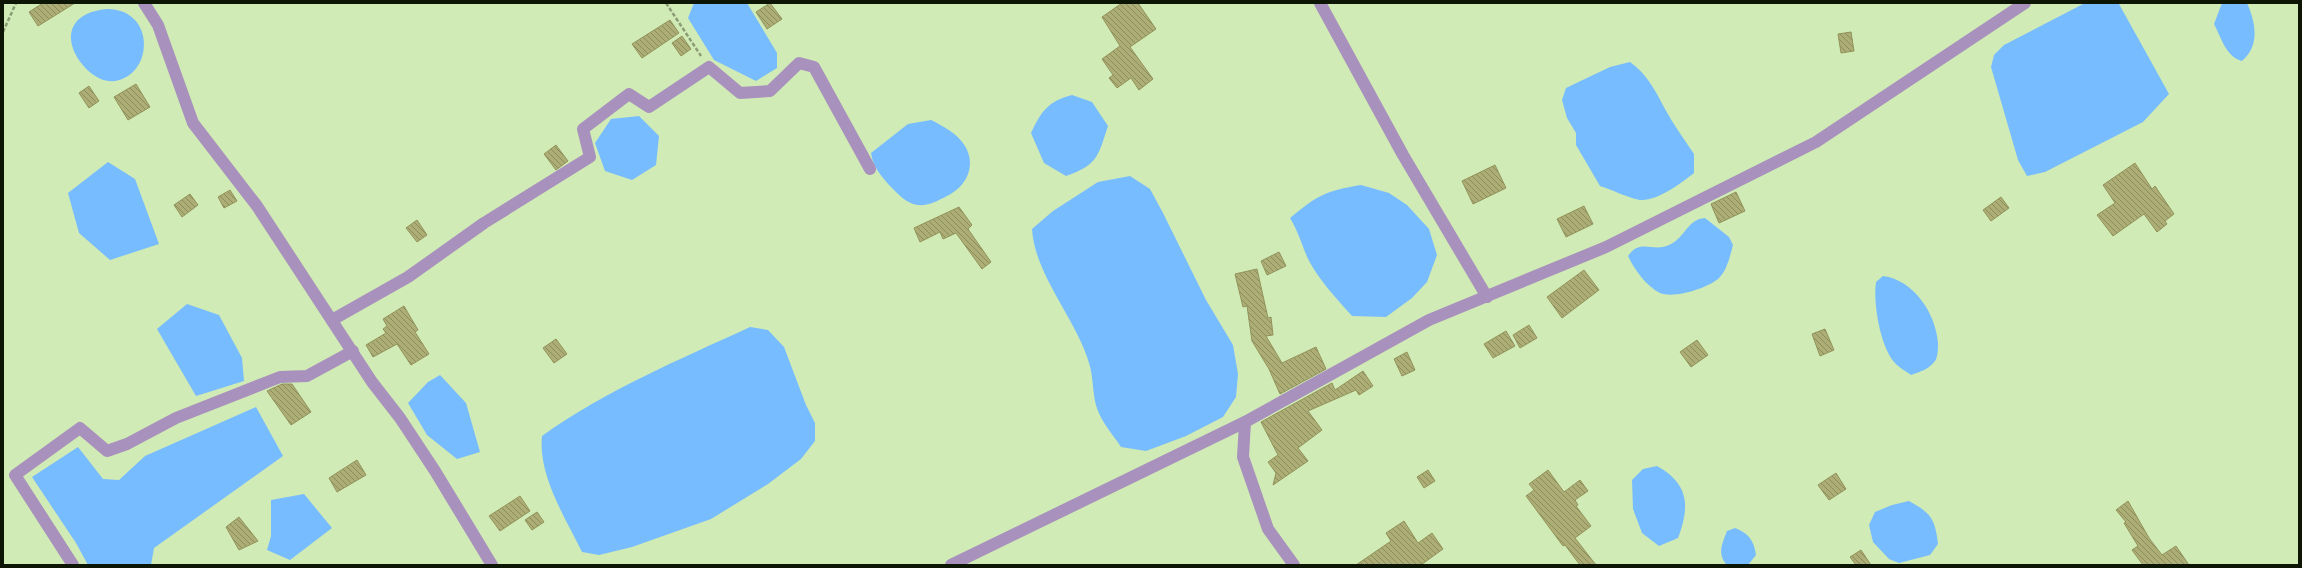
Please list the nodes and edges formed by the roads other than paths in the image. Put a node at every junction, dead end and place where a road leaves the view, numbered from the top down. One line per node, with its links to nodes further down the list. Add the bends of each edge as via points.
1 (144, 3): 6 (street, via 158,25 193,123 257,206)
2 (1320, 3): 5 (street, via 1403,155)
3 (2026, 3): 5 (street, via 1816,142 1606,247)
4 (870, 169): 6 (street, via 814,67 799,63 770,91 740,93 709,67 649,107 629,94 583,129 590,157 484,223 408,277)
5 (1487, 297): 8 (street, via 1429,320)
6 (332, 320): 7 (street)
7 (353, 351): 9 (street, via 307,376 280,377 176,418 127,444 107,451 80,428 15,475); 10 (street, via 435,471)
8 (1245, 422): 11 (street); 12 (street, via 1243,458 1268,529)
9 (74, 565)
10 (492, 565)
11 (951, 565)
12 (1294, 565)

